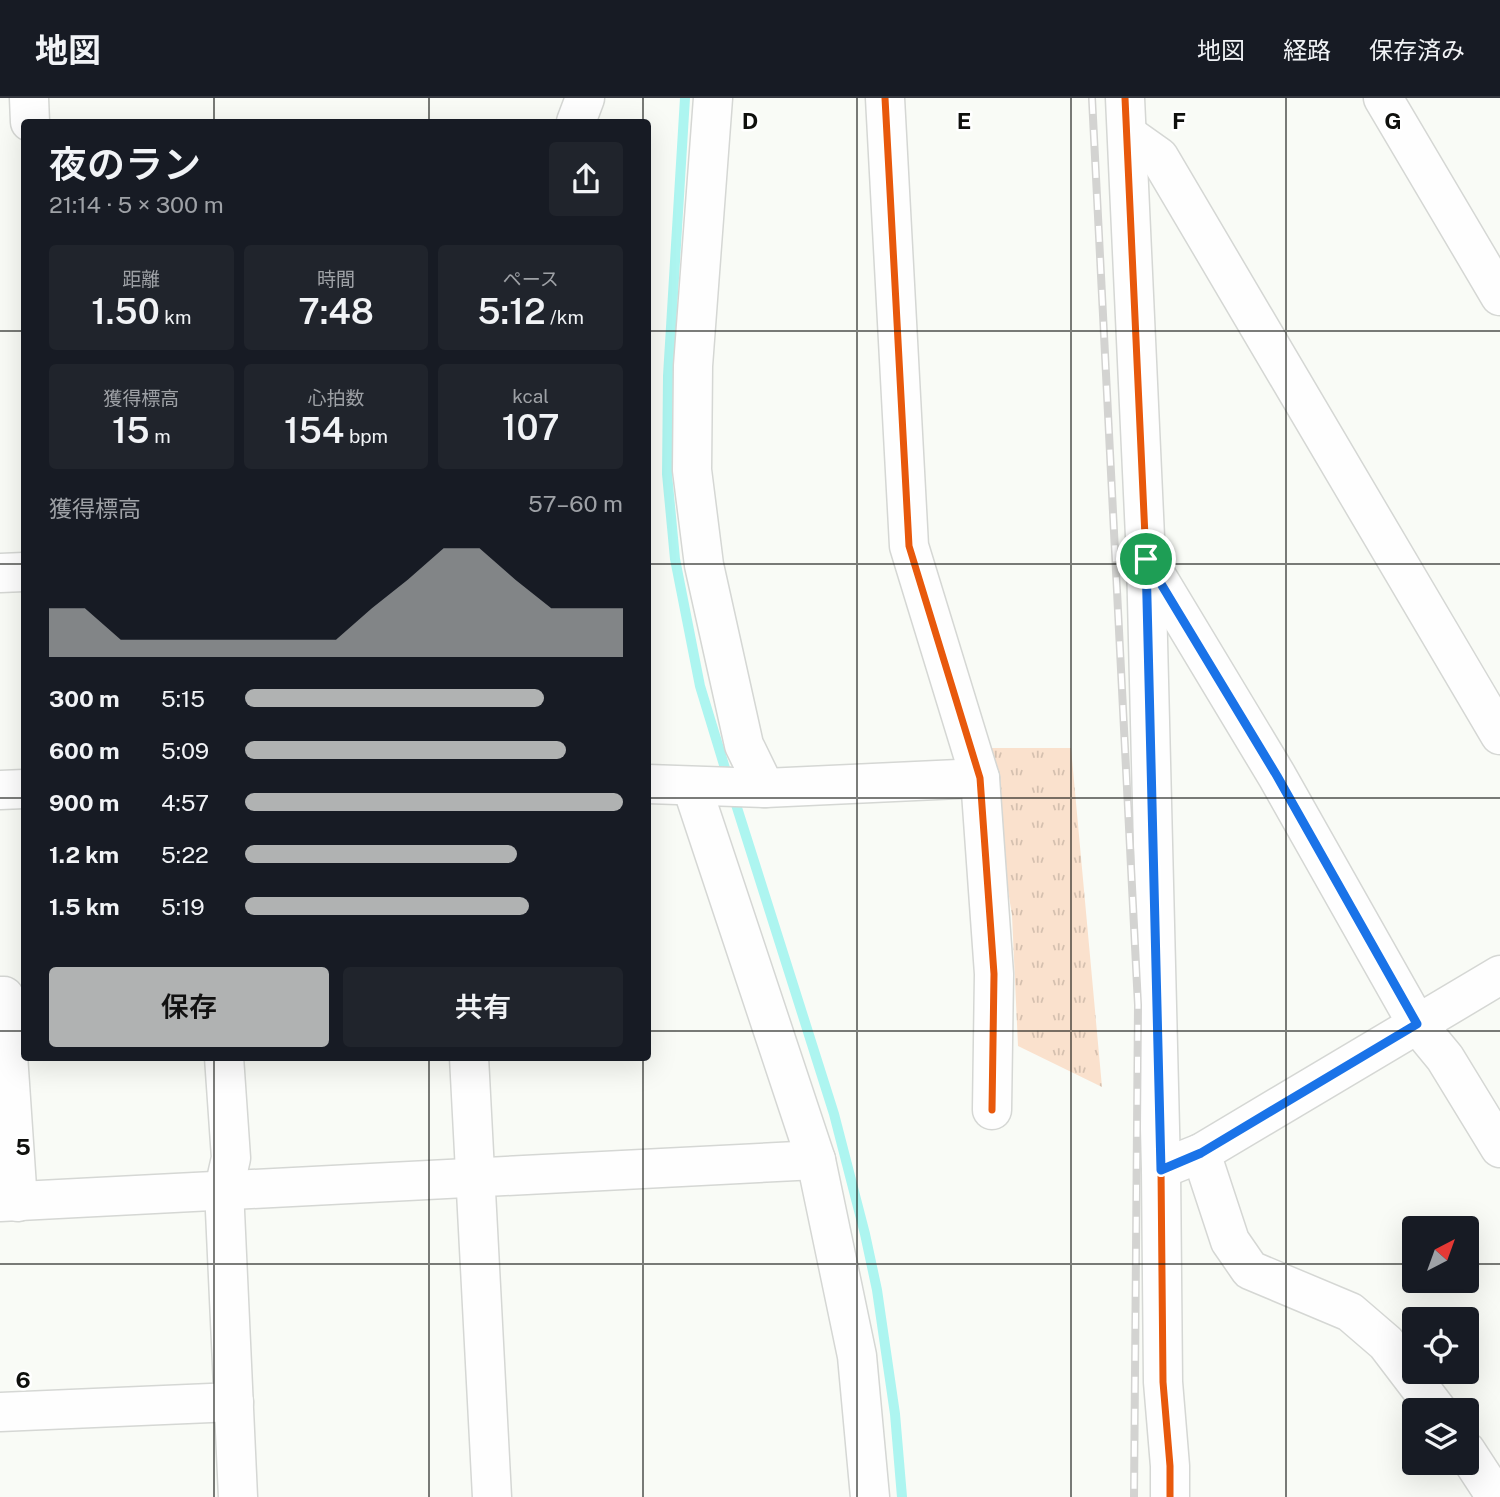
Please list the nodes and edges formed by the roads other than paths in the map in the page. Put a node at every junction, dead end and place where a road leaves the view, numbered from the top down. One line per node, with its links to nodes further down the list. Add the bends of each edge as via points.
1 (29, 98): 7 (street)
2 (585, 98): 8 (street)
3 (713, 98): 17 (street, via 693,366 692,470 704,565)
4 (885, 98): 14 (street, via 909,546)
5 (1383, 98): 9 (street)
6 (1126, 116): 10 (street); 13 (street, via 1159,158)
7 (30, 119)
8 (577, 119)
9 (1500, 296)
10 (1146, 559): 22 (street, via 1277,776); 29 (street)
11 (21, 572): 12 (street)
12 (0, 573)
13 (1500, 735)
14 (980, 778): 17 (street); 25 (street, via 994,974)
15 (651, 784): 16 (street)
16 (700, 787): 17 (street); 28 (street)
17 (758, 788)
18 (21, 789): 19 (street)
19 (0, 790)
20 (1500, 975): 22 (street)
21 (0, 996): 32 (street, via 4,996)
22 (1417, 1024): 26 (street, via 1445,1058); 27 (street)
23 (223, 1061): 31 (street, via 231,1158)
24 (470, 1061): 30 (street)
25 (992, 1110)
26 (1500, 1148)
27 (1201, 1153): 29 (street); 33 (street, via 1230,1241 1250,1269 1350,1312 1386,1343)
28 (816, 1160): 30 (street); 40 (street, via 857,1356)
29 (1161, 1170): 37 (street, via 1163,1382)
30 (477, 1175): 31 (street); 39 (street)
31 (223, 1189): 32 (street); 34 (street)
32 (9, 1202)
33 (1428, 1398)
34 (234, 1402): 35 (street); 38 (street)
35 (0, 1412)
36 (1479, 1471): 42 (street)
37 (1170, 1481): 41 (street)
38 (238, 1497)
39 (492, 1497)
40 (870, 1497)
41 (1199, 1497)
42 (1496, 1497)

